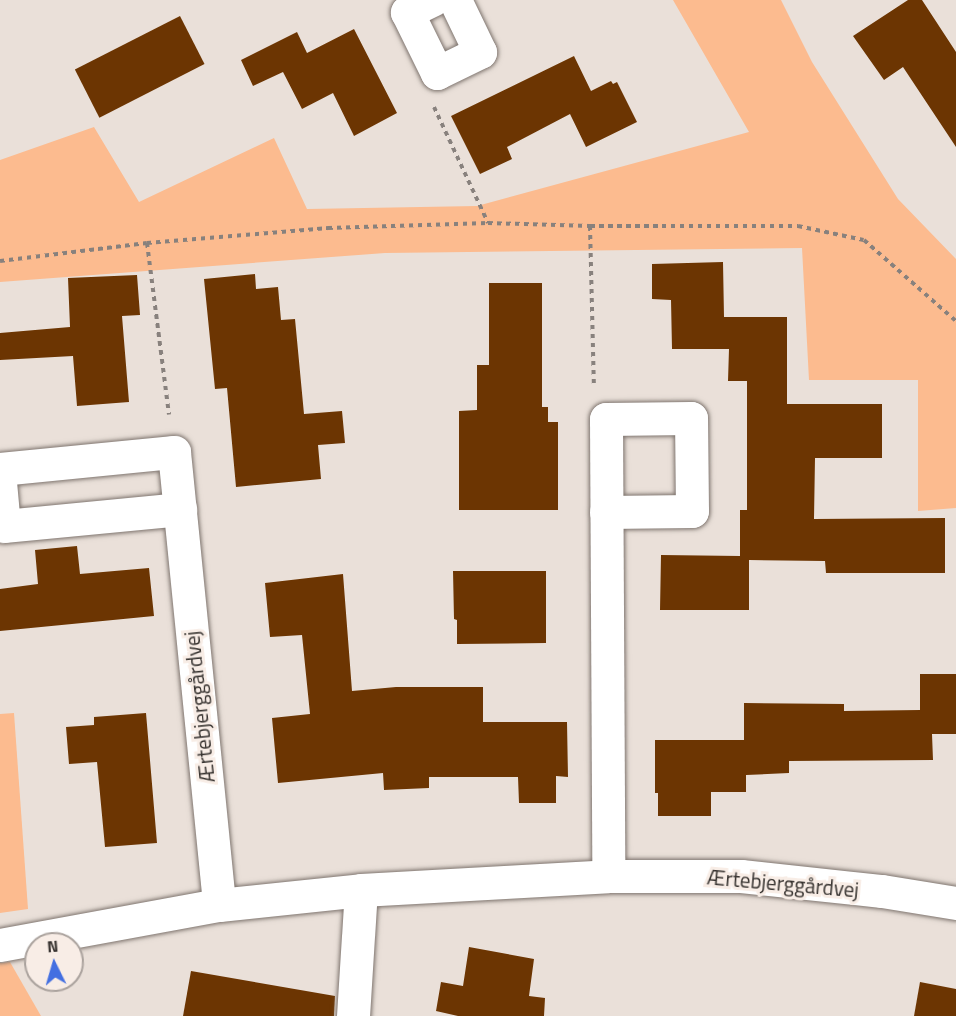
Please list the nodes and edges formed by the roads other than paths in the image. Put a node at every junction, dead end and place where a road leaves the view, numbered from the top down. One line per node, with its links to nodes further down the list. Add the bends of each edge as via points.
1 (432, 0): 2 (street, via 407,12 436,73 480,52)
2 (455, 0)
3 (0, 469): 5 (street, Ærtebjerggårdvej, via 174,452)
4 (0, 482): 5 (street, via 4,526)
5 (180, 509): 10 (street, Ærtebjerggårdvej)
6 (606, 512): 6 (street, via 606,418 692,418 692,511); 7 (street)
7 (608, 876): 8 (street, Ærtebjerggårdvej); 9 (street, Ærtebjerggårdvej, via 741,876)
8 (361, 890): 10 (street, Ærtebjerggårdvej); 12 (street)
9 (956, 903)
10 (219, 905): 11 (street, Ærtebjerggårdvej)
11 (0, 945)
12 (353, 1016)

